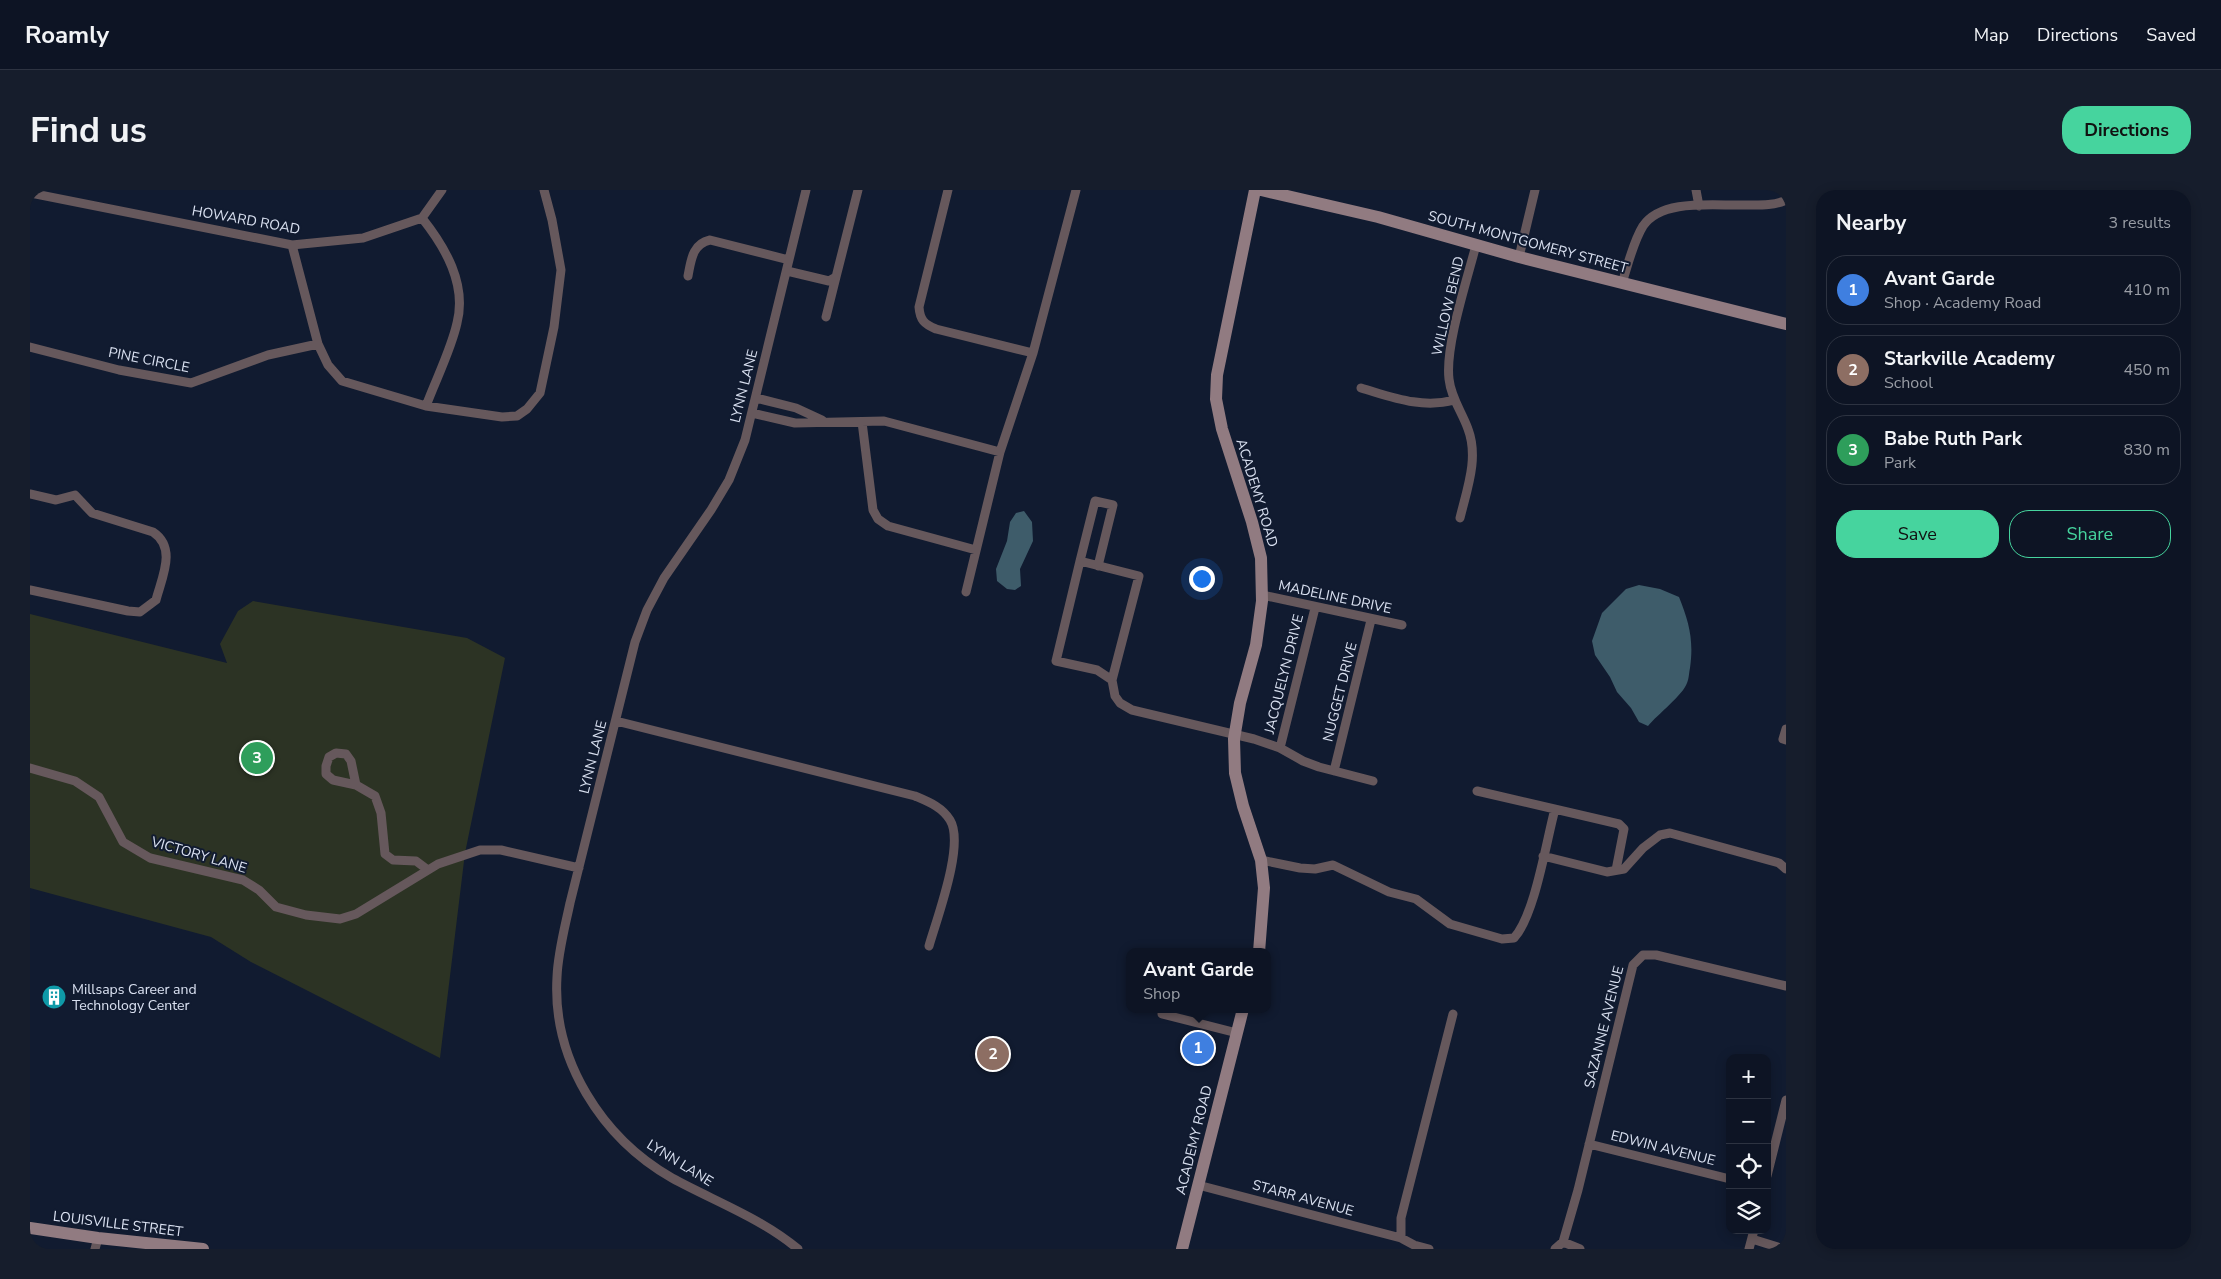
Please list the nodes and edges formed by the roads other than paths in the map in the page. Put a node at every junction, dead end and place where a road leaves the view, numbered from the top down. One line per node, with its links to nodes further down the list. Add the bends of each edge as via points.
1 (442, 190): 14 (street)
2 (544, 190): 31 (street, via 561,270 554,328 540,393 517,416 502,417)
3 (806, 190): 18 (street, LYNN LANE)
4 (858, 190): 21 (street)
5 (948, 190): 27 (street, via 919,307 920,317 925,325 936,329)
6 (1076, 190): 27 (street)
7 (1255, 190): 43 (street, ACADEMY ROAD, via 1217,376 1216,399 1261,558)
8 (1261, 190): 16 (street, SOUTH MONTGOMERY STREET)
9 (1535, 190): 17 (street)
10 (1696, 190): 13 (street)
11 (30, 193): 15 (street, HOWARD ROAD)
12 (1786, 200): 13 (street, via 1767,205)
13 (1699, 206): 22 (street, via 1672,207 1653,215 1643,226)
14 (422, 218): 15 (street, HOWARD ROAD, via 363,238); 31 (street, via 447,254 458,286 458,322)
15 (292, 245): 25 (street)
16 (1476, 245): 17 (street, SOUTH MONTGOMERY STREET); 30 (street, WILLOW BEND, via 1449,357 1449,379)
17 (1519, 257): 22 (street, SOUTH MONTGOMERY STREET)
18 (789, 260): 19 (street, LYNN LANE); 20 (street, via 703,241 695,247)
19 (787, 271): 21 (street, via 829,281); 29 (street, LYNN LANE)
20 (688, 276)
21 (836, 277): 23 (street)
22 (1622, 283): 24 (street, SOUTH MONTGOMERY STREET)
23 (826, 317)
24 (1786, 324)
25 (318, 344): 26 (street, PINE CIRCLE, via 268,355 191,383 119,370); 31 (street, via 328,366 342,381)
26 (30, 347)
27 (1033, 353): 35 (street)
28 (1361, 388): 30 (street, via 1416,403 1440,404)
29 (756, 398): 32 (street, LYNN LANE); 33 (street, via 796,408)
30 (1454, 400): 37 (street, WILLOW BEND, via 1468,429 1473,450)
31 (426, 406)
32 (752, 413): 33 (street, via 795,423); 48 (street, LYNN LANE, via 729,480 664,578 647,610 635,642)
33 (825, 421): 34 (street)
34 (862, 422): 35 (street, via 884,421); 38 (street, via 873,510 878,520 888,526)
35 (1000, 452): 38 (street)
36 (30, 494): 41 (street, via 56,500 75,495 92,512 152,532 166,547 156,600 140,612)
37 (1460, 518)
38 (976, 550): 42 (street)
39 (1080, 561): 40 (street); 40 (street, via 1095,501 1113,505); 47 (street, via 1056,662 1096,670)
40 (1098, 566): 47 (street, via 1139,576)
41 (30, 590)
42 (966, 592)
43 (1262, 595): 44 (street, MADELINE DRIVE); 50 (street, ACADEMY ROAD, via 1256,645)
44 (1315, 608): 45 (street, MADELINE DRIVE); 52 (street, JACQUELYN DRIVE)
45 (1371, 620): 46 (street, MADELINE DRIVE); 54 (street, NUGGET DRIVE)
46 (1402, 625)
47 (1112, 680): 50 (street, via 1115,696 1132,710)
48 (616, 720): 61 (street, LYNN LANE); 65 (street, via 915,796 940,808 950,819 955,847)
49 (1786, 729): 51 (street)
50 (1235, 734): 52 (street); 60 (street, ACADEMY ROAD, via 1235,773)
51 (1785, 740)
52 (1280, 748): 54 (street, via 1302,761)
53 (30, 768): 63 (street, VICTORY LANE, via 75,781 99,797 123,842 150,858 244,880 276,907 306,915 340,919 356,914)
54 (1334, 771): 55 (street)
55 (1373, 781)
56 (356, 785): 63 (street, via 375,796 381,813 385,854 393,860 416,861)
57 (1477, 791): 58 (street)
58 (1555, 809): 59 (street); 64 (street, via 1619,824 1624,829)
59 (1543, 856): 60 (street, via 1523,928 1514,938 1502,939 1450,924 1416,899 1389,892 1333,865 1308,868); 64 (street, via 1607,872)
60 (1261, 860): 66 (street, ACADEMY ROAD, via 1264,888)
61 (579, 868): 63 (street, VICTORY LANE, via 501,850 480,850 465,853); 84 (street, LYNN LANE, via 561,942 557,979 566,1050 578,1080 614,1132 641,1157 671,1177 786,1239)
62 (1786, 869): 64 (street, via 1779,863 1670,834 1660,835 1624,869)
63 (428, 870)
64 (1616, 870)
65 (929, 946)
66 (1259, 948)
67 (1786, 986): 74 (street, SAZANNE AVENUE, via 1643,954 1633,965)
68 (1243, 1013): 71 (street, ACADEMY ROAD)
69 (1162, 1014): 71 (street)
70 (1453, 1014): 80 (street, via 1401,1218)
71 (1237, 1033): 77 (street, ACADEMY ROAD)
72 (1786, 1100): 73 (street)
73 (1785, 1112): 75 (street)
74 (1589, 1144): 76 (street, EDWIN AVENUE); 81 (street, SAZANNE AVENUE)
75 (1771, 1162)
76 (1726, 1178)
77 (1198, 1186): 80 (street, STARR AVENUE); 85 (street, ACADEMY ROAD)
78 (30, 1228): 82 (street, LOUISVILLE STREET)
79 (1753, 1235): 89 (street); 90 (street)
80 (1401, 1238): 86 (street)
81 (1563, 1242): 87 (street); 88 (street)
82 (97, 1244): 83 (street, LOUISVILLE STREET)
83 (203, 1249)
84 (798, 1249)
85 (1182, 1249)
86 (1429, 1249)
87 (1555, 1249)
88 (1580, 1249)
89 (1750, 1249)
90 (1784, 1249)

